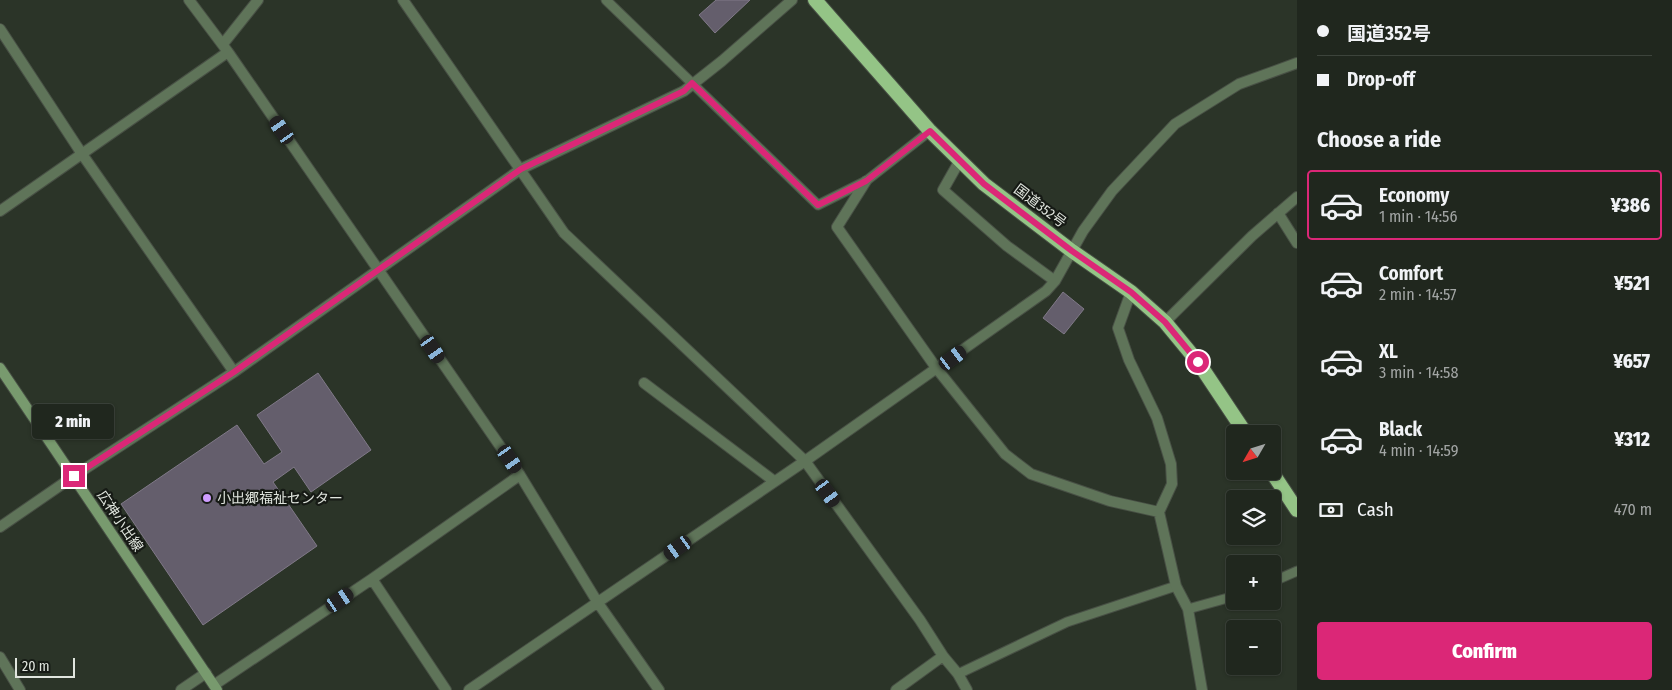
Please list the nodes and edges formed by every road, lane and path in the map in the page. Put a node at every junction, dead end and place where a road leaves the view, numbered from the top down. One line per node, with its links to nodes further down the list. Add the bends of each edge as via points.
1 (189, 0): 8 (street)
2 (258, 0): 8 (street)
3 (403, 0): 14 (street)
4 (606, 0): 10 (lane)
5 (792, 0): 10 (street)
6 (815, 0): 11 (highway, 国道352号)
7 (0, 30): 12 (street)
8 (226, 48): 12 (street); 21 (street)
9 (1297, 63): 20 (street, via 1239,84 1175,124 1112,191)
10 (692, 83): 14 (street, via 684,91); 15 (lane, via 818,205)
11 (930, 131): 13 (highway, 国道352号); 15 (lane)
12 (82, 154): 17 (street); 27 (street)
13 (960, 160): 20 (highway, 国道352号, via 984,184); 22 (street, via 943,190 1007,246)
14 (521, 169): 21 (street); 30 (street, via 564,233)
15 (866, 181): 26 (street, via 837,226)
16 (1297, 197): 18 (street)
17 (0, 211)
18 (1278, 212): 19 (street); 24 (street)
19 (1297, 243)
20 (1072, 251): 22 (street); 23 (highway, 国道352号)
21 (379, 270): 27 (street); 31 (street)
22 (1055, 282): 26 (street)
23 (1131, 292): 24 (highway, 国道352号); 36 (street, via 1118,328 1128,360 1158,418 1171,464 1172,484)
24 (1165, 322): 29 (highway, 国道352号, via 1198,362)
25 (0, 368): 32 (main road, 広神小出線)
26 (937, 369): 30 (street); 36 (street, via 1005,454 1031,474 1110,501)
27 (234, 372): 32 (street)
28 (644, 382): 34 (street)
29 (1240, 425)
30 (806, 461): 34 (street); 45 (street)
31 (520, 475): 40 (street); 43 (street)
32 (74, 476): 37 (street); 47 (main road, 広神小出線)
33 (1277, 480): 35 (highway)
34 (774, 482): 43 (street)
35 (1297, 510)
36 (1159, 512): 41 (street)
37 (0, 527)
38 (1297, 571): 39 (lane)
39 (1281, 578)
40 (372, 579): 49 (street); 52 (street)
41 (1176, 586): 44 (street); 48 (lane, via 1067,622)
42 (1226, 598): 44 (lane)
43 (598, 603): 53 (street); 54 (street)
44 (1188, 609): 57 (street)
45 (943, 656): 48 (street); 55 (street)
46 (0, 657): 50 (street)
47 (206, 673): 49 (main road, 広神小出線); 51 (street)
48 (958, 674): 56 (street)
49 (215, 688)
50 (20, 690)
51 (181, 690)
52 (446, 690)
53 (469, 690)
54 (658, 690)
55 (896, 690)
56 (968, 690)
57 (1202, 690)

